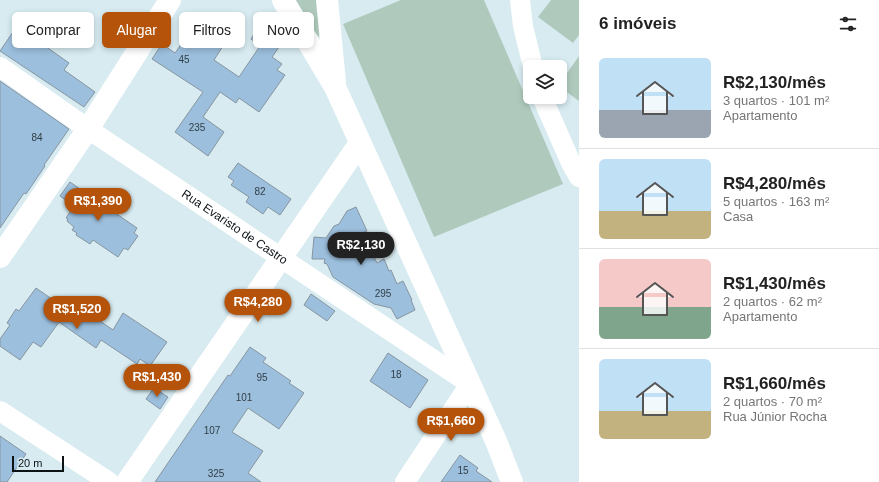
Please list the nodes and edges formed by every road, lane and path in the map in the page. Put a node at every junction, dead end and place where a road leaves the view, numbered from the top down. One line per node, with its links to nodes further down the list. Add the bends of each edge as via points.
1 (170, 0): 9 (street)
2 (283, 0): 7 (street)
3 (326, 0): 7 (street)
4 (520, 0): 5 (street)
5 (531, 60)
6 (0, 67): 9 (street, Rua Evaristo de Castro)
7 (335, 87): 10 (street)
8 (545, 104): 11 (street)
9 (88, 129): 12 (street); 13 (street, Rua Evaristo de Castro)
10 (360, 143): 13 (street); 14 (street)
11 (579, 177)
12 (0, 256)
13 (282, 258): 14 (street, Rua Evaristo de Castro); 18 (street)
14 (470, 384): 16 (street); 19 (street)
15 (0, 411): 17 (street)
16 (496, 441): 20 (street); 21 (street)
17 (109, 482)
18 (127, 482)
19 (405, 482)
20 (512, 482)
21 (528, 482)

